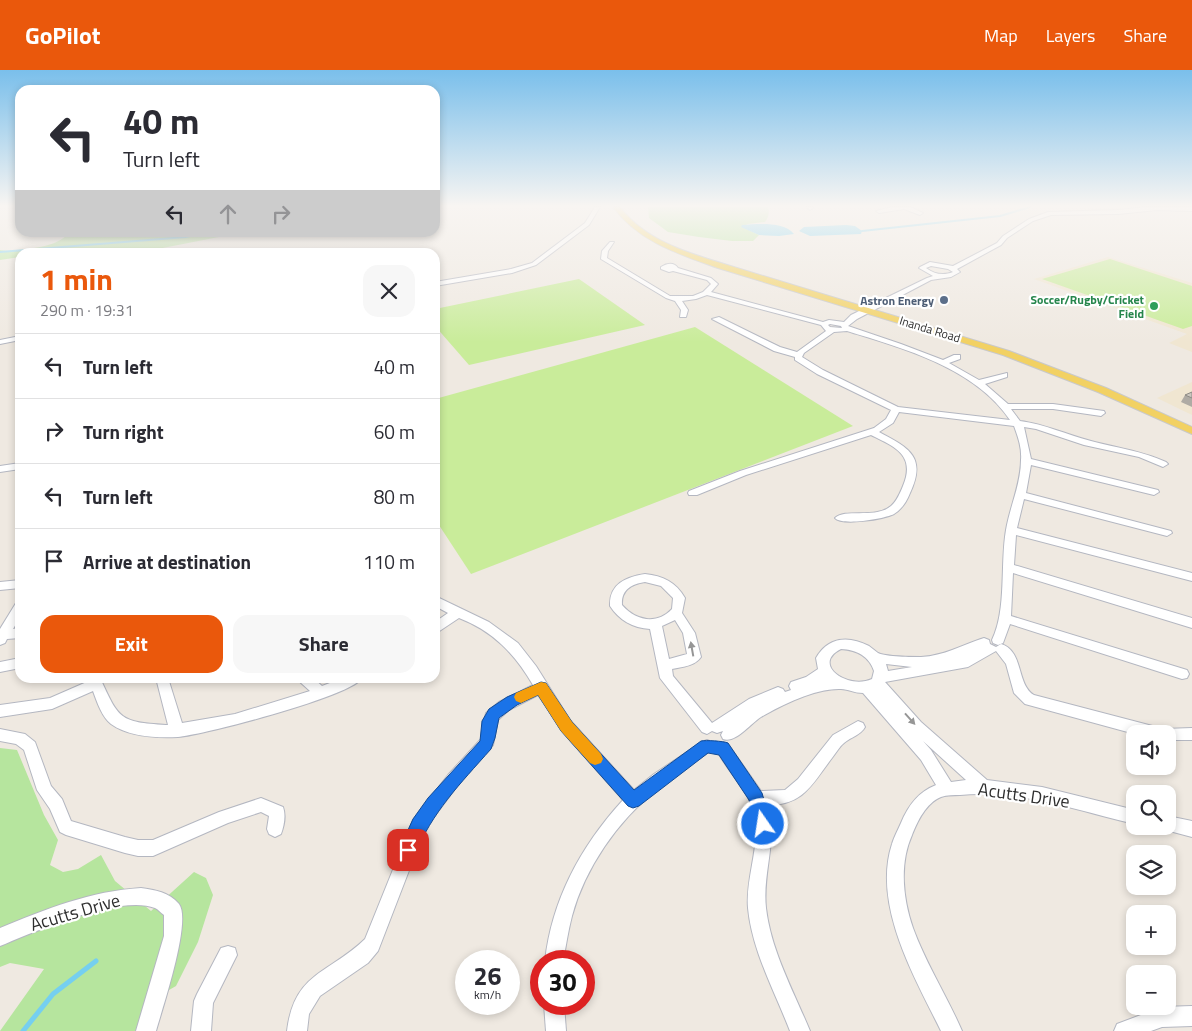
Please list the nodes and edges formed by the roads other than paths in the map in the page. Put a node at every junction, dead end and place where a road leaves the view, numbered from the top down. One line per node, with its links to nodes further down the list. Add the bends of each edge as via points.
1 (550, 252): 13 (street, via 534,264 512,271)
2 (606, 252): 15 (street, via 605,260 662,294)
3 (682, 252): 16 (main road, Inanda Road)
4 (694, 252): 16 (main road, Inanda Road)
5 (969, 252): 8 (street)
6 (979, 252): 7 (street)
7 (983, 253): 9 (street)
8 (941, 264): 9 (street); 11 (street, via 923,266)
9 (954, 268): 12 (street, via 956,274)
10 (674, 269): 14 (street, via 713,281 715,284)
11 (926, 272): 12 (street); 16 (street)
12 (943, 276): 16 (street, via 929,279)
13 (440, 283)
14 (708, 294): 15 (street); 19 (street)
15 (678, 299): 17 (street, via 685,309)
16 (867, 307): 20 (street); 33 (main road, Inanda Road, via 1041,358); 34 (main road, Inanda Road, via 1036,364 1110,393)
17 (683, 315)
18 (716, 319): 24 (street, via 777,349)
19 (824, 324): 20 (street); 21 (street)
20 (843, 325): 21 (street, via 842,331); 26 (street)
21 (831, 331): 24 (street)
22 (15, 339): 23 (street)
23 (0, 342)
24 (798, 355): 30 (street, via 801,361)
25 (957, 357): 26 (street)
26 (943, 363): 28 (street)
27 (1004, 374): 28 (street)
28 (977, 383): 29 (street)
29 (1005, 407): 31 (street, via 1053,406); 32 (street)
30 (896, 409): 32 (street); 35 (street, via 890,421)
31 (1101, 413)
32 (1017, 423): 36 (street); 37 (street, via 1142,455)
33 (1192, 423)
34 (1192, 431)
35 (872, 432): 41 (street, via 758,468); 43 (street, via 895,445 910,460 913,468 908,486 899,505 892,511 870,517)
36 (1026, 461): 40 (street); 42 (street)
37 (1163, 464)
38 (15, 467): 39 (street)
39 (0, 469)
40 (1154, 492)
41 (693, 493)
42 (1019, 494): 44 (street); 45 (street)
43 (840, 518)
44 (1011, 530): 46 (street); 47 (street)
45 (1167, 533)
46 (1007, 567): 54 (street); 56 (street)
47 (1192, 578)
48 (15, 584): 49 (street)
49 (0, 586)
50 (440, 603): 51 (street)
51 (457, 613): 57 (street); 74 (street, via 505,638 524,658)
52 (15, 614): 59 (street)
53 (675, 614): 55 (street); 55 (street, via 680,605 679,598 663,582 645,578 621,587 615,600 620,613 636,622); 63 (street, one-way to 53, via 684,662 694,657 687,629 680,616)
54 (1004, 618): 60 (street, via 1002,632); 66 (street)
55 (655, 624): 63 (street)
56 (1192, 624)
57 (440, 625)
58 (15, 633): 59 (street)
59 (1, 637)
60 (993, 645): 61 (street, via 954,658 925,663); 67 (street, via 968,662); 77 (street, via 1014,666 1020,692 1030,700)
61 (875, 658): 65 (street, via 859,647 832,646 822,657); 67 (street, via 880,664)
62 (15, 664): 64 (street)
63 (664, 664): 83 (street, via 669,682)
64 (0, 667)
65 (825, 672): 73 (street); 83 (street, via 754,703)
66 (1182, 674)
67 (875, 682): 73 (street, via 858,689); 84 (street, one-way to 84, via 916,726); 85 (street)
68 (91, 683): 76 (street, via 52,703)
69 (96, 683): 79 (street, via 109,712 122,724 140,731)
70 (163, 683): 79 (street)
71 (310, 683): 75 (street)
72 (342, 683): 75 (street)
73 (840, 684): 83 (street, via 800,692 770,704)
74 (541, 687): 87 (street, via 567,727); 99 (street, via 504,706 491,717 488,741 419,825 372,945 311,991 298,1009)
75 (320, 692): 79 (street, via 232,720)
76 (0, 711)
77 (1126, 726)
78 (858, 727): 86 (street, via 838,740 803,784 789,796)
79 (177, 731)
80 (1176, 734): 81 (street)
81 (1192, 734)
82 (0, 735): 90 (street, via 20,738 30,746 45,790 69,829 148,849 260,805 277,812)
83 (716, 737): 86 (street); 87 (street)
84 (984, 787): 85 (street, Acutts Drive); 88 (street, Acutts Drive, via 1038,794)
85 (947, 789): 102 (street, Acutts Drive, via 932,792 923,800 907,826 896,858 895,886 903,927)
86 (756, 798): 101 (street, via 763,824 757,909 769,951)
87 (633, 800): 93 (street, via 579,872 571,889)
88 (1126, 815)
89 (1176, 826): 91 (street)
90 (275, 829)
91 (1192, 829)
92 (0, 938): 97 (street, Acutts Drive, via 99,902 143,895 162,900 173,911 173,936)
93 (556, 950)
94 (228, 955): 98 (street, via 204,1001)
95 (555, 1015): 100 (street)
96 (1192, 1016): 103 (street, via 1162,1017)
97 (146, 1031)
98 (201, 1031)
99 (296, 1031)
100 (556, 1031)
101 (800, 1031)
102 (952, 1031)
103 (1124, 1031)

